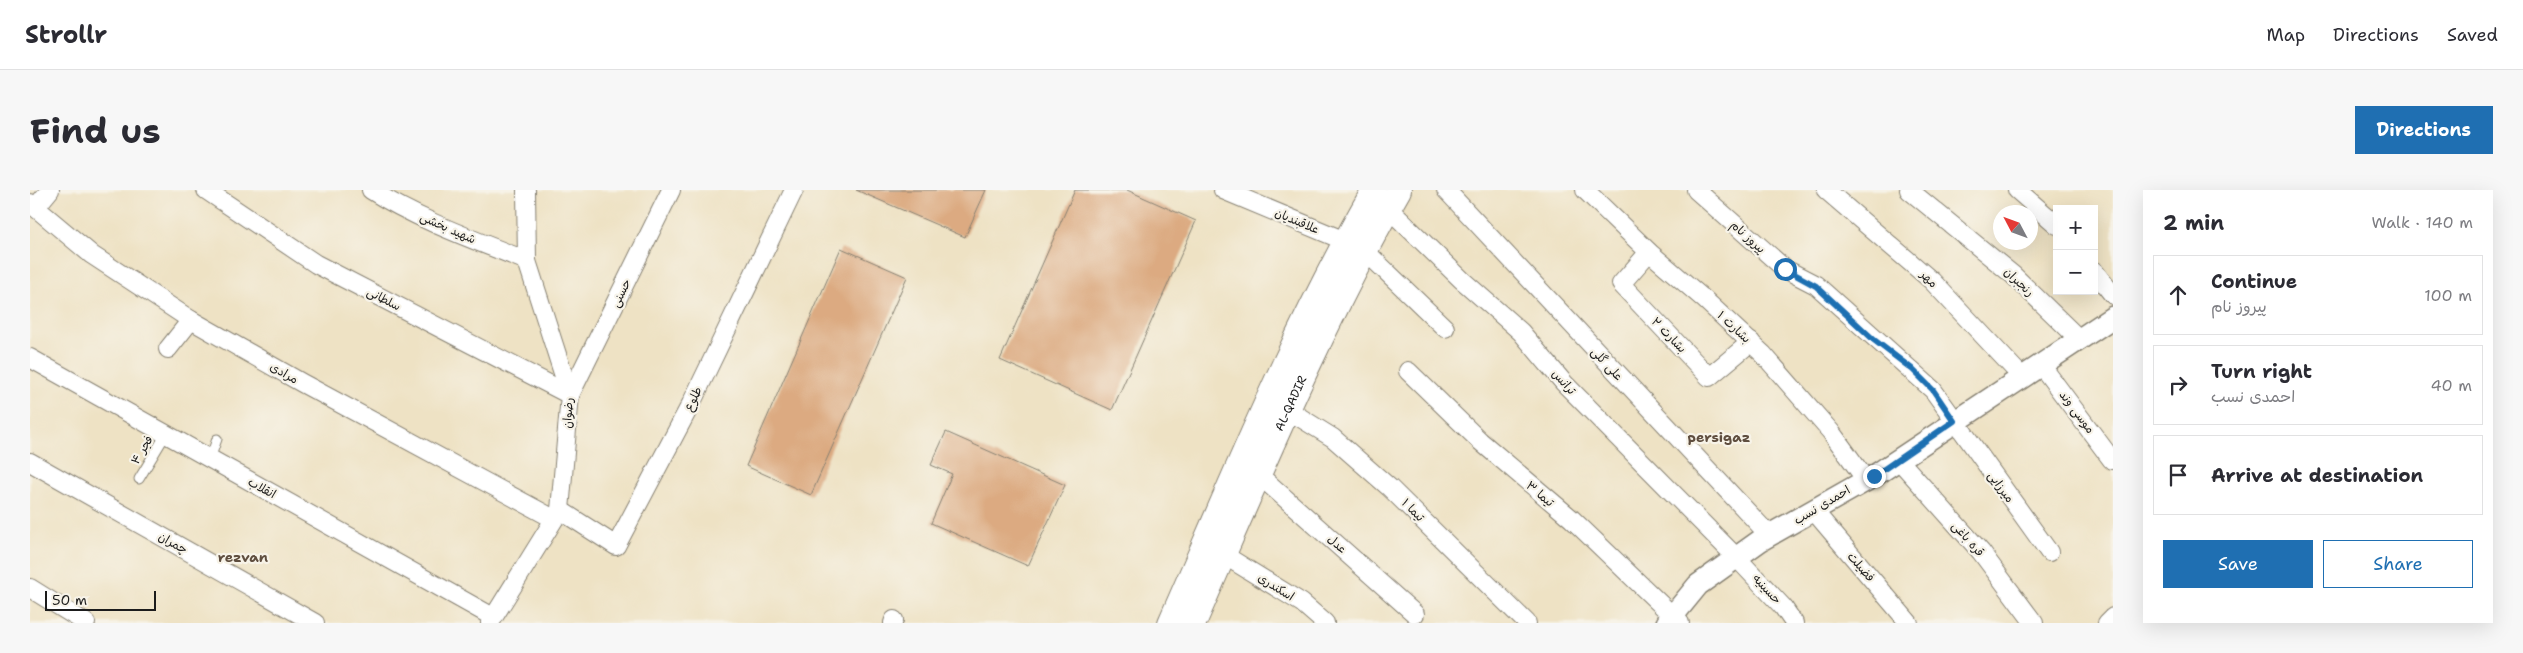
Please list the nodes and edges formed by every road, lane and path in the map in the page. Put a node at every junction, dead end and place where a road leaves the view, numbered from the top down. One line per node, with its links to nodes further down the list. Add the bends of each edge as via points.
1 (50, 190): 16 (street)
2 (206, 190): 33 (street, سلطانی, via 316,264)
3 (370, 190): 20 (street, شهید بخشی, via 454,231)
4 (526, 190): 20 (street, رضوان)
5 (671, 190): 33 (street, حسنی)
6 (794, 190): 46 (street, طلوع, via 691,404 616,546)
7 (1223, 190): 18 (street, علاقبندیان)
8 (1374, 190): 18 (main road, AL-QADIR)
9 (1446, 190): 47 (street, علی گلی)
10 (1585, 190): 19 (street, بشارت ۱)
11 (1696, 190): 35 (street, پیروز نام, via 1785,269 1816,286 1874,340 1912,369 1933,390)
12 (1826, 190): 32 (street, مهر, via 1932,281)
13 (1909, 190): 26 (street, رنجبران, via 2013,275)
14 (2017, 190): 17 (street)
15 (1394, 199): 18 (main road, AL-QADIR); 50 (street, ترانس, via 1462,280 1521,332 1564,383)
16 (33, 205): 24 (street, مرادی, via 92,255)
17 (2053, 221)
18 (1354, 245): 25 (street); 34 (main road, AL-QADIR, via 1323,332); 59 (main road, AL-QADIR, via 1303,323)
19 (1649, 252): 27 (street, بشارت ۱); 27 (street, بشارت ۲, via 1621,284 1709,377)
20 (527, 261): 33 (street, رضوان)
21 (2098, 276): 22 (street)
22 (2113, 294)
23 (2113, 317): 26 (street, احمدی نسب)
24 (191, 320): 28 (street); 46 (street, مرادی, via 302,383)
25 (1445, 328)
26 (2080, 340): 30 (street, احمدی نسب)
27 (1751, 342): 44 (street, بشارت ۱, via 1831,432)
28 (168, 350)
29 (30, 358): 36 (street, انقلاب, via 71,374)
30 (2041, 365): 32 (street, احمدی نسب); 40 (street, موسی وند)
31 (1408, 371): 55 (street, تیما ۳, via 1480,442 1572,520)
32 (2022, 377): 35 (street, احمدی نسب)
33 (570, 395): 46 (street, رضوان)
34 (1288, 410): 42 (main road, AL-QADIR); 56 (street, تیما ۱, via 1333,438 1390,488)
35 (1954, 421): 39 (street, احمدی نسب); 48 (street, میرزایی)
36 (166, 434): 38 (street, انقلاب); 43 (lane, فجر ۴)
37 (217, 439): 38 (lane)
38 (210, 459): 54 (street, انقلاب)
39 (1898, 459): 44 (street, احمدی نسب); 64 (street, قره باغی, via 1981,552)
40 (2112, 460)
41 (30, 462): 58 (street, چمران)
42 (1260, 475): 49 (main road, AL-QADIR); 52 (street, عدل)
43 (139, 479)
44 (1866, 480): 45 (street, احمدی نسب)
45 (1814, 511): 47 (street, احمدی نسب); 63 (street, فضیلت)
46 (557, 514): 54 (street, رضوان)
47 (1770, 536): 50 (street, احمدی نسب)
48 (2049, 552)
49 (1224, 555): 60 (main road, AL-QADIR); 61 (street, اسکندری, via 1302,603)
50 (1737, 558): 55 (street, احمدی نسب, via 1698,585); 62 (street, حسینیه)
51 (30, 588): 57 (street)
52 (1415, 614)
53 (2113, 617): 65 (street)
54 (492, 620)
55 (1674, 620)
56 (1520, 621)
57 (86, 623)
58 (315, 623)
59 (1170, 623)
60 (1194, 623)
61 (1325, 623)
62 (1794, 623)
63 (1909, 623)
64 (2034, 623)
65 (2107, 623)

